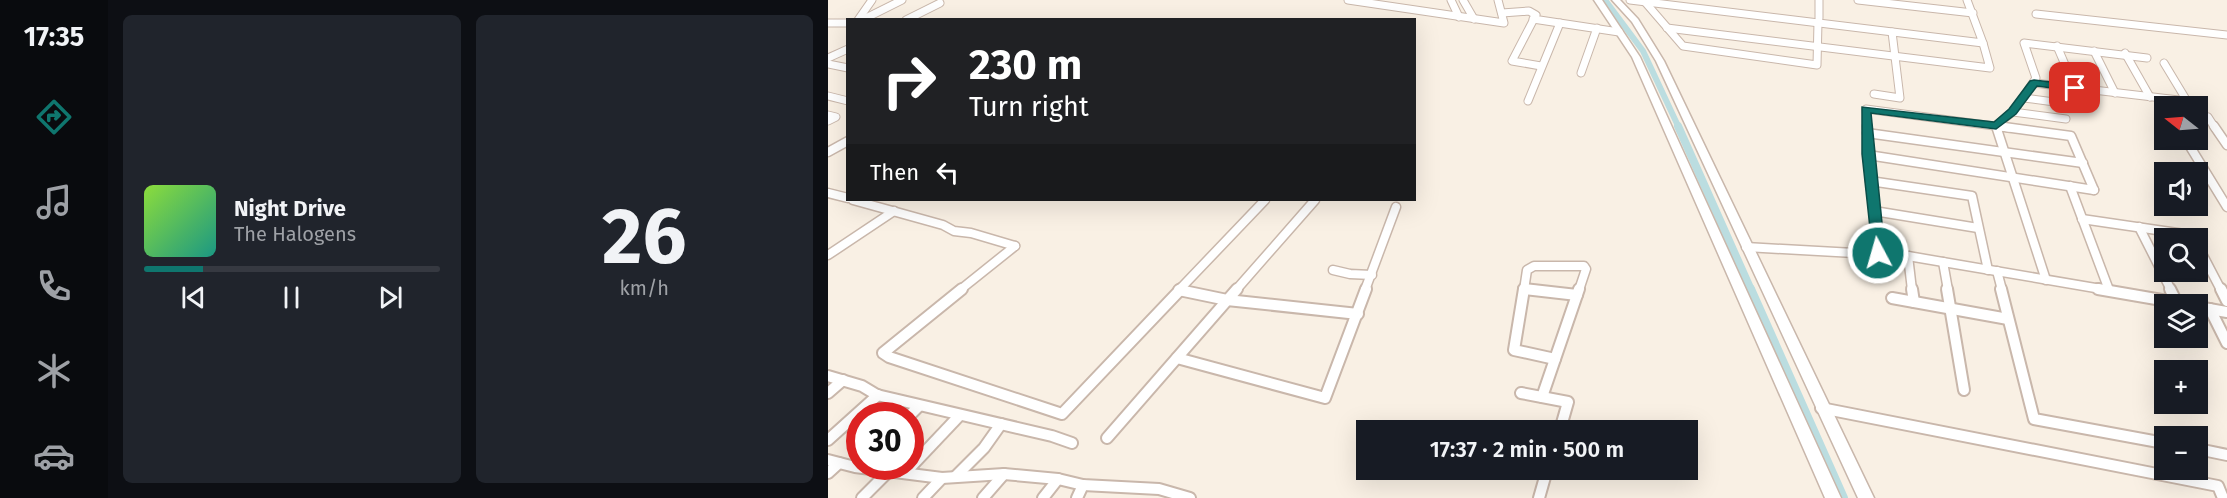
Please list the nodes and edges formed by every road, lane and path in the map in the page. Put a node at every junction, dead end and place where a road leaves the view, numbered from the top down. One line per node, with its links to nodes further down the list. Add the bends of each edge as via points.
1 (872, 0): 21 (street)
2 (902, 0): 22 (street)
3 (1348, 0): 15 (street)
4 (1410, 0): 20 (street)
5 (1451, 0): 26 (street)
6 (1464, 0): 30 (street)
7 (1498, 0): 23 (street)
8 (1598, 0): 38 (street)
9 (1616, 0): 95 (street, via 1635,21 1660,61)
10 (1630, 0): 16 (street)
11 (1659, 0): 18 (street)
12 (1819, 0): 32 (street)
13 (1858, 0): 19 (street)
14 (1967, 0): 24 (street)
15 (1360, 1): 20 (street)
16 (1645, 2): 32 (street); 37 (street)
17 (939, 3): 29 (street)
18 (1718, 3): 32 (street)
19 (1919, 4): 24 (street)
20 (1403, 8): 26 (street)
21 (867, 9): 22 (street); 27 (street)
22 (881, 10): 28 (street)
23 (1502, 12): 30 (street, via 1504,23); 31 (street, via 1528,11 1536,15)
24 (1973, 13): 41 (street)
25 (2036, 14): 40 (street)
26 (1459, 17): 30 (street)
27 (861, 18)
28 (864, 18)
29 (910, 18)
30 (1474, 19)
31 (1533, 19): 34 (street); 52 (street, via 1512,61)
32 (1819, 20): 39 (street); 41 (street); 43 (street)
33 (846, 23): 35 (street)
34 (1560, 23): 36 (street); 52 (street)
35 (830, 24)
36 (1597, 28): 38 (street); 54 (street)
37 (1667, 28): 43 (street); 43 (street, via 1683,46 1817,65)
38 (1619, 32): 161 (street, via 1647,80)
39 (1892, 32): 41 (street); 47 (street)
40 (2227, 35)
41 (1982, 40): 47 (street, via 1990,69)
42 (2057, 46): 45 (street); 55 (street, via 2024,43 2036,78); 56 (street)
43 (1817, 47): 47 (street)
44 (846, 50): 48 (street)
45 (2094, 51): 46 (street); 57 (street)
46 (2125, 54): 49 (street); 60 (street)
47 (1895, 57): 58 (street, via 1900,98)
48 (828, 58)
49 (2147, 58)
50 (2164, 63): 60 (street, via 2187,101)
51 (828, 64): 53 (street)
52 (1541, 66): 63 (street)
53 (846, 68)
54 (1581, 73)
55 (2034, 83): 56 (street); 61 (street)
56 (2075, 88): 57 (street)
57 (2115, 93): 60 (street)
58 (1874, 94)
59 (828, 96): 62 (street)
60 (2150, 97)
61 (2024, 98): 64 (street); 65 (street)
62 (846, 100)
63 (1528, 101)
64 (2069, 104)
65 (2013, 112): 68 (street); 70 (street)
66 (828, 115): 69 (street, via 836,117)
67 (2208, 117): 73 (street)
68 (2066, 119)
69 (828, 121)
70 (1996, 125): 71 (street, via 1866,109); 77 (street); 78 (street, via 2071,136)
71 (1867, 133): 76 (street); 77 (street)
72 (846, 142): 75 (street)
73 (2227, 145)
74 (2192, 150): 87 (street)
75 (828, 152)
76 (1868, 154): 79 (street); 80 (street)
77 (2005, 154): 78 (street); 79 (street)
78 (2083, 163): 81 (street, via 2094,190)
79 (2013, 178): 81 (street); 104 (street)
80 (1870, 181): 90 (street); 93 (street, via 1972,196)
81 (2070, 186): 91 (street)
82 (828, 193): 83 (street)
83 (846, 198)
84 (857, 201): 89 (street)
85 (1264, 201): 106 (street)
86 (1314, 201): 112 (street)
87 (2226, 202)
88 (1396, 207): 103 (street)
89 (894, 211): 97 (street); 106 (street, via 1015,246 883,353 1062,414)
90 (1874, 211): 93 (street); 96 (street)
91 (2082, 219): 92 (street); 107 (street)
92 (2139, 227): 94 (street); 108 (street)
93 (1978, 228): 102 (street)
94 (2154, 229)
95 (1746, 247): 96 (street); 132 (street)
96 (1878, 253): 98 (street)
97 (828, 255)
98 (1908, 256): 99 (street); 114 (street)
99 (1943, 262): 102 (street); 115 (street)
100 (2208, 265): 113 (street)
101 (1333, 270): 103 (street)
102 (1992, 270): 104 (street); 119 (street)
103 (1372, 275): 118 (street)
104 (2046, 280): 107 (street)
105 (1524, 289): 109 (street); 109 (street, via 1530,267 1584,266); 122 (street, via 1514,350)
106 (1179, 290): 112 (street)
107 (2109, 291): 111 (street)
108 (2176, 294)
109 (1577, 295): 122 (street)
110 (1892, 298): 114 (street)
111 (2154, 299)
112 (1227, 300): 118 (street); 121 (street)
113 (2227, 301)
114 (1914, 302): 115 (street)
115 (1951, 308): 119 (street); 125 (street)
116 (2210, 309): 117 (street); 120 (street)
117 (2227, 312)
118 (1358, 314): 121 (street, via 1324,398)
119 (2008, 319): 138 (street, via 2034,418)
120 (2227, 343)
121 (1177, 358): 136 (street)
122 (1555, 359): 129 (street)
123 (828, 376): 124 (street)
124 (843, 380): 126 (street); 128 (street)
125 (1964, 390)
126 (828, 393)
127 (1521, 393): 129 (street)
128 (878, 395): 130 (street); 137 (street)
129 (1542, 397): 134 (street, via 1568,402)
130 (907, 402)
131 (924, 406): 133 (street)
132 (1821, 408): 162 (street); 163 (street, via 2218,486)
133 (959, 416): 135 (street); 141 (street)
134 (1563, 420)
135 (1001, 424): 139 (street); 147 (street)
136 (1107, 438)
137 (828, 440)
138 (2154, 441)
139 (1072, 443)
140 (2208, 451): 142 (street)
141 (924, 453)
142 (2227, 455)
143 (834, 461): 144 (street)
144 (828, 473)
145 (1004, 474): 147 (street); 149 (street); 156 (street)
146 (924, 476): 148 (street)
147 (955, 477): 148 (street)
148 (942, 478): 155 (street)
149 (1058, 479): 152 (street); 157 (street)
150 (880, 480): 154 (street)
151 (1544, 480): 160 (street)
152 (1083, 485): 153 (street); 158 (street)
153 (1157, 493): 159 (street)
154 (862, 498)
155 (923, 498)
156 (983, 498)
157 (1043, 498)
158 (1077, 498)
159 (1190, 498)
160 (1539, 498)
161 (1833, 498)
162 (1866, 498)
163 (2223, 498)

